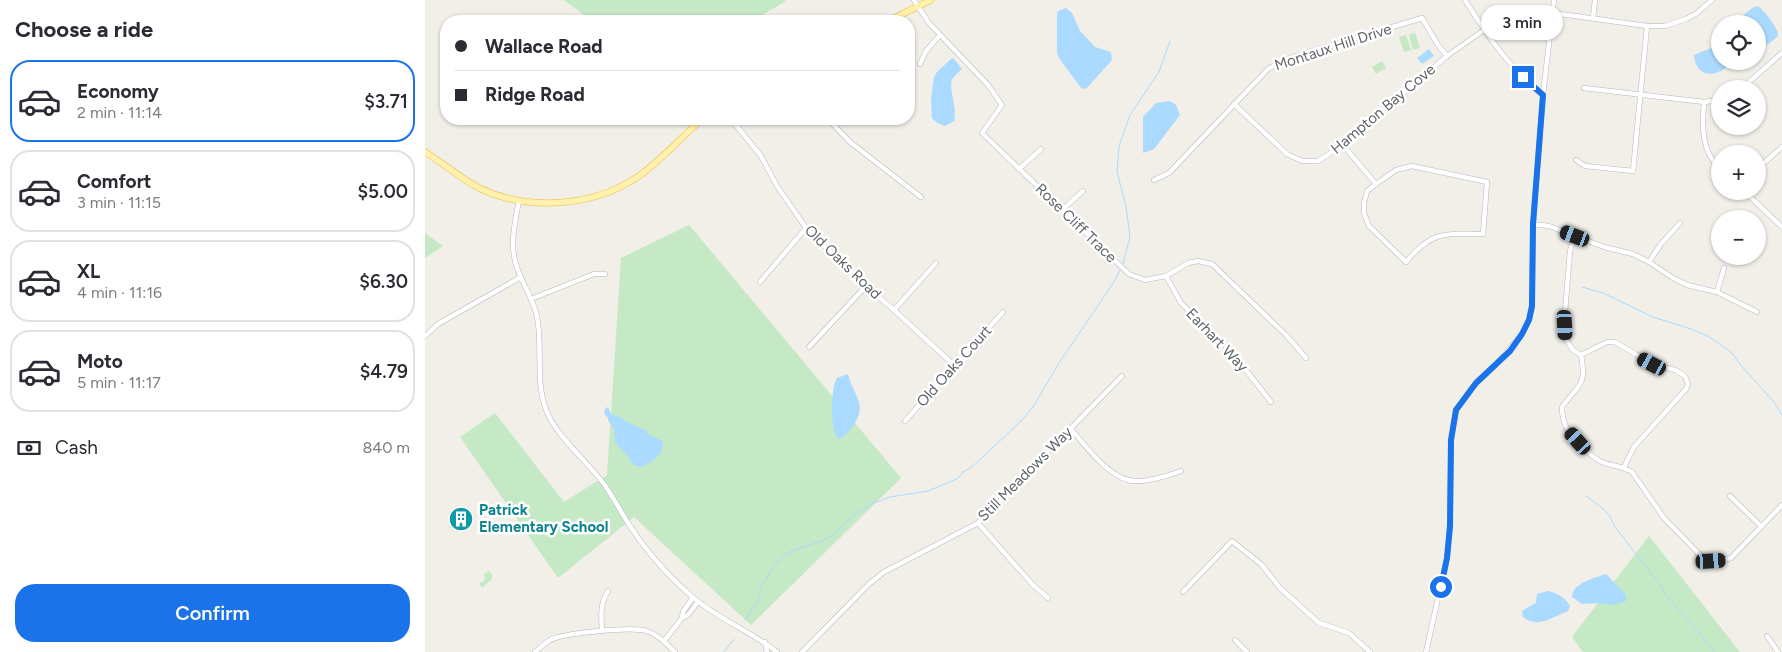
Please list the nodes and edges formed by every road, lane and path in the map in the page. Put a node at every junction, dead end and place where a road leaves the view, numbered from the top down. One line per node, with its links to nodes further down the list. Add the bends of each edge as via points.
1 (913, 0): 7 (street, Rose Cliff Trace)
2 (931, 0): 7 (main road)
3 (1465, 0): 12 (street)
4 (1554, 0): 8 (street)
5 (1595, 0): 10 (street)
6 (1712, 0): 11 (street, via 1697,13 1675,24)
7 (919, 6): 9 (main road); 13 (street, Rose Cliff Trace)
8 (1553, 13): 10 (street); 20 (street)
9 (900, 15)
10 (1593, 18): 11 (street)
11 (1647, 26): 19 (street)
12 (1484, 30): 15 (street, Hampton Bay Cove); 20 (street, via 1515,69)
13 (940, 35): 16 (street); 34 (street, Rose Cliff Trace, via 988,85 1002,106 982,133)
14 (1782, 53): 17 (street)
15 (1447, 56): 23 (street, Montaux Hill Drive, via 1422,18 1285,60 1268,69); 27 (street, Hampton Bay Cove)
16 (920, 64)
17 (1751, 80)
18 (1584, 88): 19 (street)
19 (1641, 94): 22 (street); 32 (street, via 1633,171 1585,166)
20 (1543, 95): 43 (street)
21 (1711, 101): 22 (street)
22 (1704, 102): 31 (street, via 1703,137)
23 (1234, 104): 27 (street, Hampton Bay Cove, via 1287,154 1302,161 1318,161); 35 (street, Montaux Hill Drive, via 1169,173)
24 (695, 125): 39 (main road, via 642,174 617,188 577,201)
25 (736, 125): 45 (street, Old Oaks Road, via 761,156)
26 (834, 125): 38 (street, via 850,142)
27 (1343, 145): 36 (street)
28 (1782, 147): 33 (street)
29 (1041, 149): 34 (street)
30 (426, 155): 39 (main road, via 478,188)
31 (1711, 157)
32 (1577, 160)
33 (1766, 162)
34 (1019, 169): 41 (street, Rose Cliff Trace)
35 (1154, 180)
36 (1376, 184): 36 (street, via 1396,170 1412,166 1487,182 1483,234 1446,234 1429,240 1407,262 1369,226 1364,214 1367,192)
37 (1083, 191): 41 (street)
38 (921, 197)
39 (519, 200): 52 (street, via 513,238 514,257)
40 (1754, 200): 44 (street)
41 (1062, 210): 51 (street, Rose Cliff Trace, via 1129,274 1145,280)
42 (1680, 222): 47 (street)
43 (1533, 224): 46 (street); 93 (street, via 1529,320 1510,351 1476,383 1456,410 1451,440 1447,558)
44 (1782, 227)
45 (806, 228): 53 (street); 54 (street, Old Oaks Road)
46 (1575, 236): 47 (street); 62 (street, via 1570,251 1565,338)
47 (1649, 262): 55 (street, via 1687,285)
48 (936, 263): 57 (street)
49 (1724, 268): 55 (street)
50 (605, 274): 56 (street, via 594,274)
51 (1166, 276): 63 (street, Rose Cliff Trace, via 1187,263 1212,264); 66 (street, Earhart Way, via 1181,303 1231,351)
52 (521, 278): 56 (street); 60 (street, via 438,324)
53 (760, 282)
54 (866, 286): 57 (street, Old Oaks Road); 61 (street)
55 (1717, 292): 59 (street)
56 (531, 299): 77 (street, via 537,316 541,391 550,418 604,484 649,550)
57 (894, 310): 64 (street, Old Oaks Road)
58 (1003, 312): 64 (street, Old Oaks Court)
59 (1757, 312)
60 (425, 336)
61 (809, 346)
62 (1581, 355): 69 (street, via 1584,372 1581,385 1562,407 1562,418 1567,429 1593,457 1605,464); 69 (street, via 1607,342 1615,342 1652,364 1685,376 1686,389 1634,446)
63 (1306, 358)
64 (955, 366): 67 (street, Old Oaks Court)
65 (1122, 376): 68 (street, Still Meadows Way)
66 (1271, 402)
67 (905, 421)
68 (1070, 428): 70 (street, via 1108,469 1129,480 1157,479); 73 (street, Still Meadows Way)
69 (1624, 467): 74 (street, via 1639,480 1663,518 1701,556 1711,561 1731,558)
70 (1181, 471)
71 (1730, 496): 74 (street)
72 (1782, 505): 74 (street)
73 (977, 523): 78 (street); 90 (street, Still Meadows Way, via 884,572)
74 (1761, 526)
75 (608, 591): 81 (street, via 602,600)
76 (1183, 592): 92 (street, via 1232,541 1262,565 1280,588 1319,623 1349,633)
77 (693, 597): 79 (street); 80 (street)
78 (1048, 598)
79 (699, 602): 80 (street); 85 (street)
80 (682, 618): 84 (street)
81 (602, 630): 84 (street, via 647,631); 86 (street, via 551,639)
82 (1767, 636): 94 (street)
83 (1235, 640): 91 (street)
84 (664, 641): 87 (street)
85 (765, 642): 88 (street); 89 (street)
86 (535, 652)
87 (675, 652)
88 (767, 652)
89 (777, 652)
90 (802, 652)
91 (1247, 652)
92 (1370, 652)
93 (1426, 652)
94 (1779, 652)

